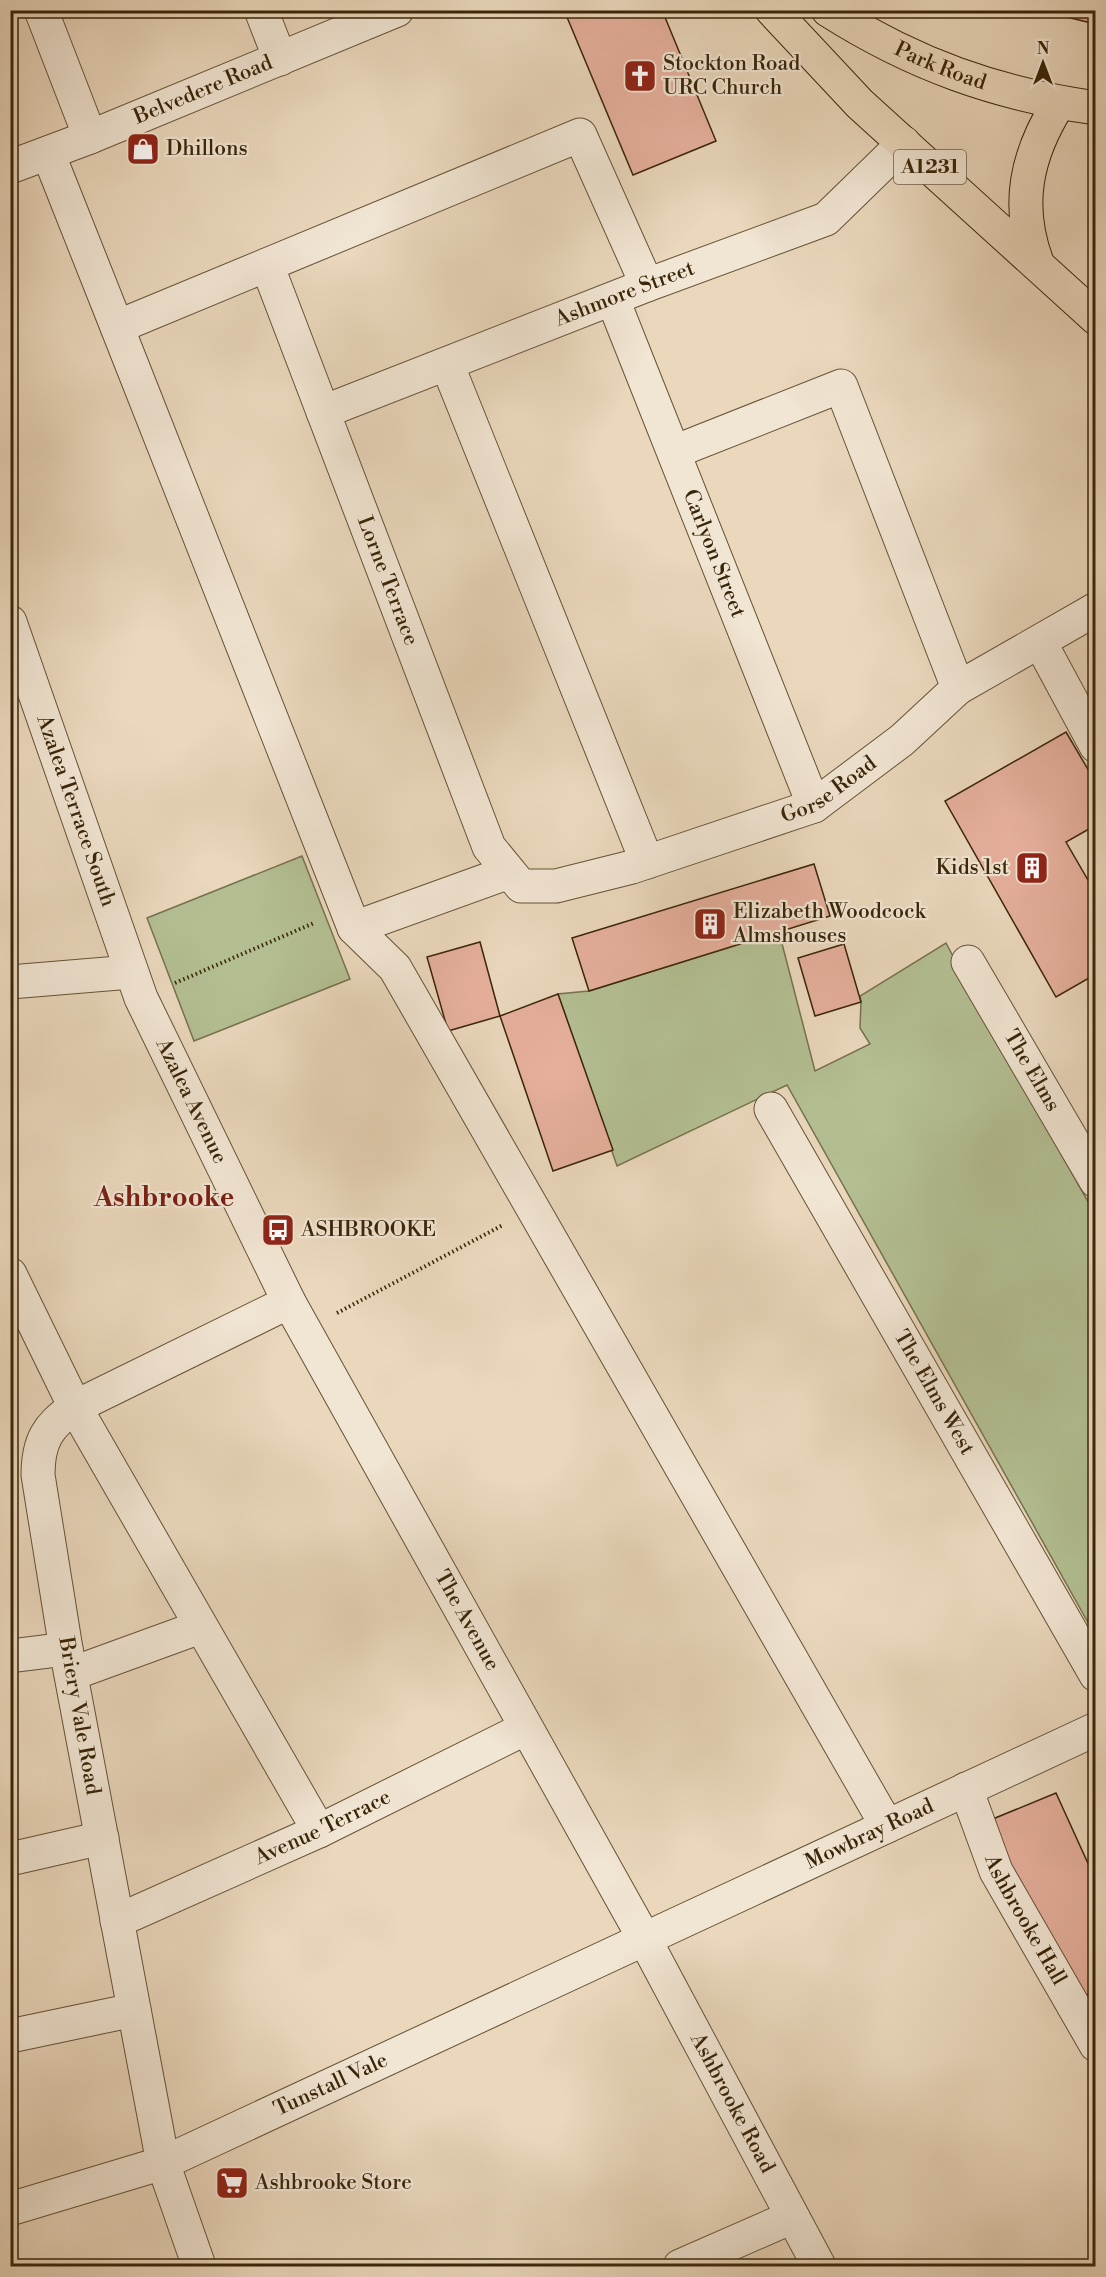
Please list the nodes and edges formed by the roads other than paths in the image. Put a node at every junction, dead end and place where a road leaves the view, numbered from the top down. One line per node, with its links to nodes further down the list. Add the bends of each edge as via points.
1 (41, 10): 9 (street)
2 (261, 10): 6 (street)
3 (397, 10): 6 (street, Belvedere Road)
4 (772, 10): 10 (highway, A1231, via 852,96)
5 (828, 10): 7 (highway, Park Road, via 900,52 958,76)
6 (280, 58): 9 (street, Belvedere Road)
7 (1059, 103): 8 (highway, Park Road); 13 (highway, A1231, via 1038,141 1027,183 1025,213 1029,242)
8 (1095, 108)
9 (90, 137): 11 (street, Belvedere Road)
10 (903, 143): 13 (highway, A1231); 15 (street, Ashmore Street, via 826,219)
11 (48, 153): 12 (street, Belvedere Road); 18 (street)
12 (10, 167)
13 (1038, 265): 17 (highway, A1231)
14 (267, 266): 15 (street, via 580,135); 18 (street); 20 (street, Lorne Terrace)
15 (647, 285): 16 (street, Ashmore Street)
16 (613, 300): 19 (street, Ashmore Street); 21 (street, Carlyon Street)
17 (1095, 318)
18 (117, 327): 30 (street)
19 (447, 364): 20 (street, Ashmore Street); 28 (street)
20 (323, 412): 29 (street, Lorne Terrace, via 489,847)
21 (674, 452): 25 (street, via 841,386); 27 (street, Carlyon Street)
22 (1095, 609): 24 (street, Gorse Road)
23 (10, 622): 33 (street, Azalea Terrace South)
24 (1040, 642): 25 (street, Gorse Road); 26 (street)
25 (958, 688): 27 (street, Gorse Road, via 902,740)
26 (1095, 746)
27 (814, 806): 28 (street, Gorse Road)
28 (646, 862): 29 (street, Gorse Road, via 556,886)
29 (515, 879): 30 (street, Gorse Road)
30 (350, 919): 46 (street, via 395,968)
31 (968, 962): 35 (street, The Elms)
32 (10, 982): 33 (street)
33 (136, 985): 37 (street, Azalea Avenue)
34 (771, 1109): 42 (street, The Elms West)
35 (1095, 1181)
36 (10, 1274): 38 (street)
37 (289, 1302): 38 (street, Briery Vale Road); 43 (street, The Avenue)
38 (75, 1407): 39 (street); 41 (street, Briery Vale Road, via 51,1426 38,1457)
39 (200, 1627): 41 (street); 47 (street)
40 (10, 1656): 41 (street)
41 (69, 1662): 48 (street, Briery Vale Road)
42 (1095, 1675)
43 (526, 1728): 47 (street, Avenue Terrace); 51 (street, The Avenue)
44 (1095, 1729): 45 (street, Mowbray Road)
45 (966, 1789): 46 (street, Mowbray Road); 54 (street, Ashbrooke Hall, via 996,1871)
46 (887, 1826): 51 (street, Mowbray Road)
47 (319, 1831): 50 (street, Avenue Terrace)
48 (102, 1838): 49 (street); 50 (street, Briery Vale Road)
49 (10, 1859)
50 (117, 1920): 52 (street, Briery Vale Road)
51 (645, 1940): 55 (street, Tunstall Vale); 57 (street, Ashbrooke Road)
52 (134, 2010): 53 (street); 55 (street, Briery Vale Road)
53 (10, 2036)
54 (1095, 2045)
55 (163, 2163): 56 (street, Tunstall Vale); 58 (street, Briery Vale Road)
56 (10, 2209)
57 (792, 2217): 59 (street); 60 (street, Ashbrooke Road)
58 (200, 2266)
59 (680, 2266)
60 (819, 2266)

